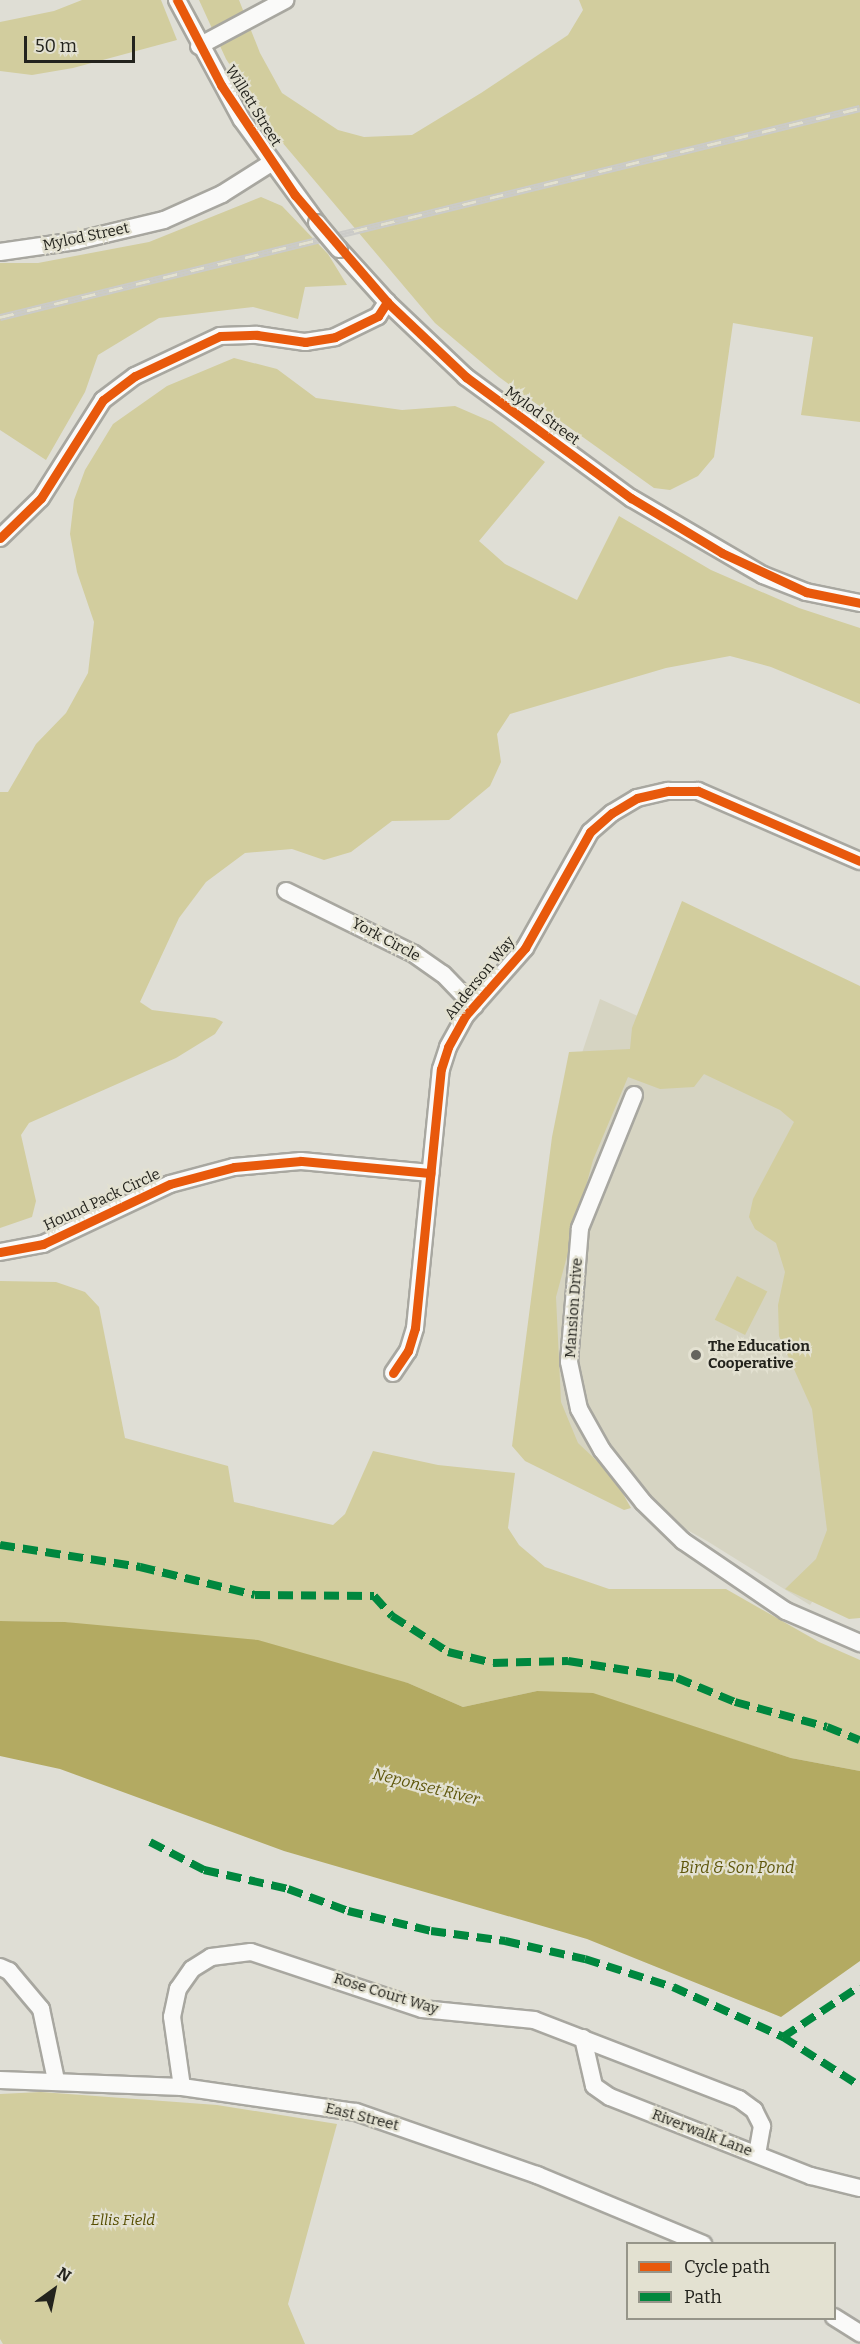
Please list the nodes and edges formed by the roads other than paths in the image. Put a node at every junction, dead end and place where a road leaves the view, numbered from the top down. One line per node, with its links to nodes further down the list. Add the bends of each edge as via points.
1 (177, 0): 3 (street, Willett Street)
2 (285, 0): 3 (street)
3 (199, 46): 4 (street, Willett Street)
4 (271, 163): 5 (street, Mylod Street, via 222,194 164,220 76,241); 6 (street, Mylod Street, bridge, via 317,223)
5 (0, 252)
6 (387, 302): 7 (street, via 378,316 335,337 304,342 257,335 220,336 135,375 103,400 41,498); 8 (street, Mylod Street, via 475,385 631,498 763,575 806,592)
7 (0, 538)
8 (860, 603)
9 (860, 861): 11 (street, Anderson Way, via 698,792 668,791 637,798 590,832 525,948)
10 (286, 891): 11 (street, York Circle, via 414,954 443,974)
11 (474, 1006): 13 (street, Anderson Way, via 459,1025 443,1063)
12 (634, 1095): 16 (street, Mansion Drive, via 580,1228 569,1362 579,1409 602,1450 643,1502 682,1541 786,1611)
13 (430, 1173): 14 (street, Hound Pack Circle, via 301,1161 234,1167 170,1184 43,1244); 15 (street, Anderson Way, via 415,1328 408,1351)
14 (0, 1252)
15 (393, 1373)
16 (860, 1643)
17 (0, 1967): 20 (street, via 9,1971 41,2009)
18 (584, 2038): 21 (street, Rose Court Way, via 534,2020 422,2009 267,1956 227,1953 211,1957 192,1969 176,1992 172,2017); 22 (street, Riverwalk Lane, via 594,2086 609,2097); 22 (street, Rose Court Way, via 739,2099 754,2110 762,2126)
19 (0, 2080): 20 (street, East Street)
20 (56, 2080): 21 (street, East Street)
21 (182, 2087): 24 (street, East Street, via 356,2112 537,2175)
22 (757, 2154): 23 (street, Riverwalk Lane, via 812,2176)
23 (860, 2188)
24 (698, 2242)
25 (836, 2318): 26 (street)
26 (860, 2333)

